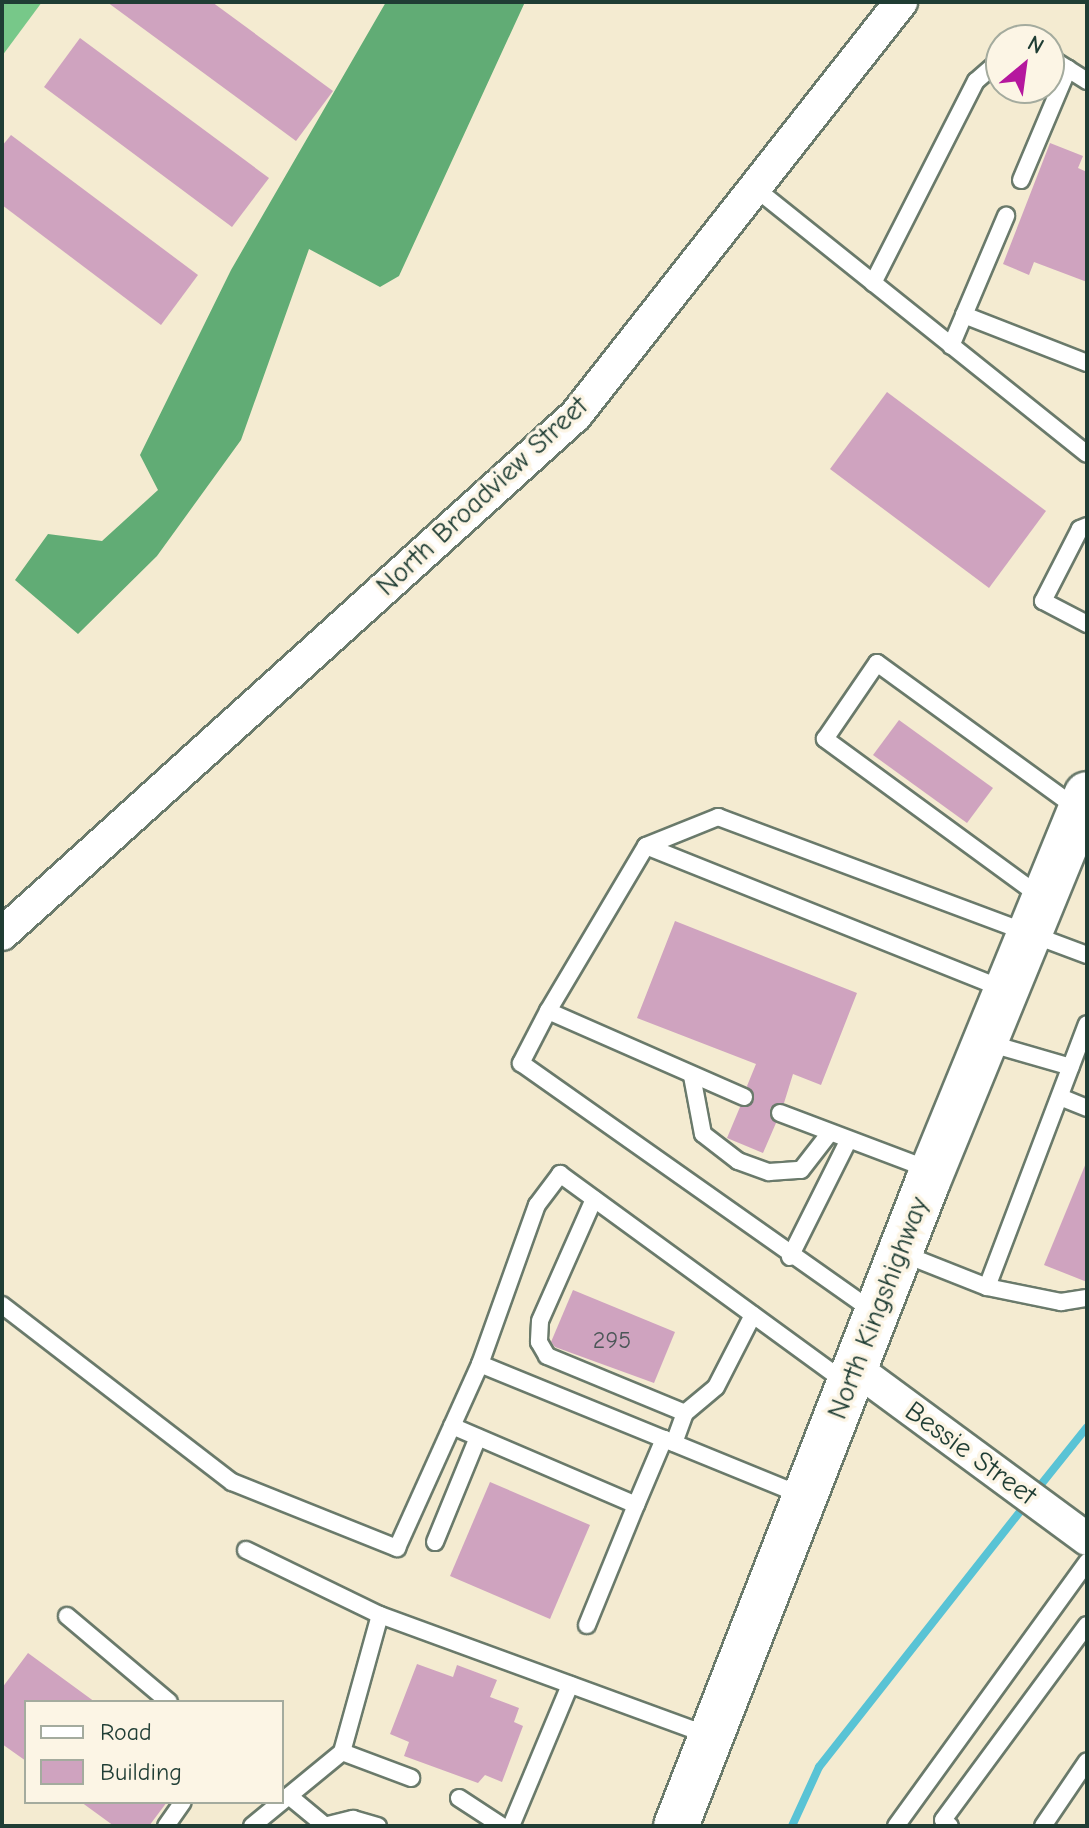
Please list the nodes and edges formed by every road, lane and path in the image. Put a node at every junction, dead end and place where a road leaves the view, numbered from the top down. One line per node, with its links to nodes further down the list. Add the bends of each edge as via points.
1 (901, 2): 7 (street, North Broadview Street)
2 (1065, 67): 3 (lane)
3 (1068, 69): 5 (lane); 6 (lane)
4 (985, 73): 9 (lane, via 976,81)
5 (1087, 81)
6 (1021, 180)
7 (755, 188): 9 (lane); 19 (street, North Broadview Street, via 576,415)
8 (1006, 216): 10 (lane)
9 (873, 283): 11 (lane)
10 (964, 315): 11 (lane); 12 (lane)
11 (951, 346): 13 (lane)
12 (1087, 363)
13 (1087, 454)
14 (1087, 526): 15 (lane, via 1080,529 1043,601)
15 (1087, 624)
16 (1084, 802): 18 (main road, North Kingshighway); 18 (lane, via 877,663 825,739)
17 (646, 846): 18 (lane, via 718,817); 21 (lane); 22 (lane)
18 (1037, 918): 20 (lane); 21 (main road, North Kingshighway)
19 (2, 934)
20 (1087, 955)
21 (1007, 991): 24 (main road, North Kingshighway)
22 (548, 1011): 26 (lane); 36 (lane, via 521,1063)
23 (1087, 1024): 25 (lane)
24 (986, 1043): 25 (lane); 33 (main road, North Kingshighway)
25 (1071, 1067): 28 (lane)
26 (692, 1076): 27 (lane); 31 (lane, via 703,1134 738,1161 769,1172 801,1170)
27 (744, 1097)
28 (1060, 1097): 29 (lane); 37 (lane)
29 (1087, 1108)
30 (780, 1113): 31 (lane)
31 (829, 1134): 32 (lane)
32 (848, 1141): 33 (lane); 36 (lane)
33 (932, 1170): 35 (main road, North Kingshighway)
34 (594, 1199): 41 (lane); 42 (lane, via 560,1174 537,1205); 44 (lane, via 540,1321 539,1342 547,1356)
35 (901, 1253): 37 (lane); 40 (main road, North Kingshighway)
36 (790, 1257): 40 (lane)
37 (987, 1287): 38 (lane, via 1061,1302)
38 (1087, 1298)
39 (2, 1305): 45 (lane, via 232,1482 397,1548)
40 (876, 1314): 43 (main road, North Kingshighway)
41 (753, 1315): 43 (lane); 44 (lane, via 716,1387)
42 (480, 1364): 45 (lane); 47 (lane)
43 (852, 1376): 48 (main road, North Kingshighway); 51 (street, Bessie Street, via 998,1471)
44 (685, 1413): 47 (lane)
45 (452, 1426): 46 (lane)
46 (478, 1437): 49 (lane); 50 (lane)
47 (669, 1441): 48 (lane); 49 (lane)
48 (805, 1496): 59 (main road, North Kingshighway)
49 (636, 1505): 55 (lane)
50 (435, 1542)
51 (1085, 1545): 75 (lane)
52 (246, 1550): 53 (lane)
53 (380, 1615): 57 (lane); 60 (lane)
54 (67, 1616): 58 (lane)
55 (587, 1625)
56 (1087, 1625): 76 (lane, via 943,1820)
57 (570, 1685): 59 (lane); 74 (lane)
58 (167, 1700)
59 (711, 1736): 68 (main road, North Kingshighway)
60 (342, 1752): 62 (lane); 63 (lane)
61 (1087, 1761): 77 (lane)
62 (411, 1778)
63 (289, 1796): 65 (lane); 69 (lane)
64 (459, 1798): 73 (lane)
65 (284, 1799)
66 (182, 1804): 70 (lane)
67 (273, 1805): 71 (lane)
68 (683, 1824)
69 (324, 1825): 72 (lane, via 353,1819)
70 (166, 1826)
71 (252, 1826)
72 (378, 1826)
73 (502, 1826)
74 (511, 1826)
75 (896, 1826)
76 (950, 1826)
77 (1043, 1826)

